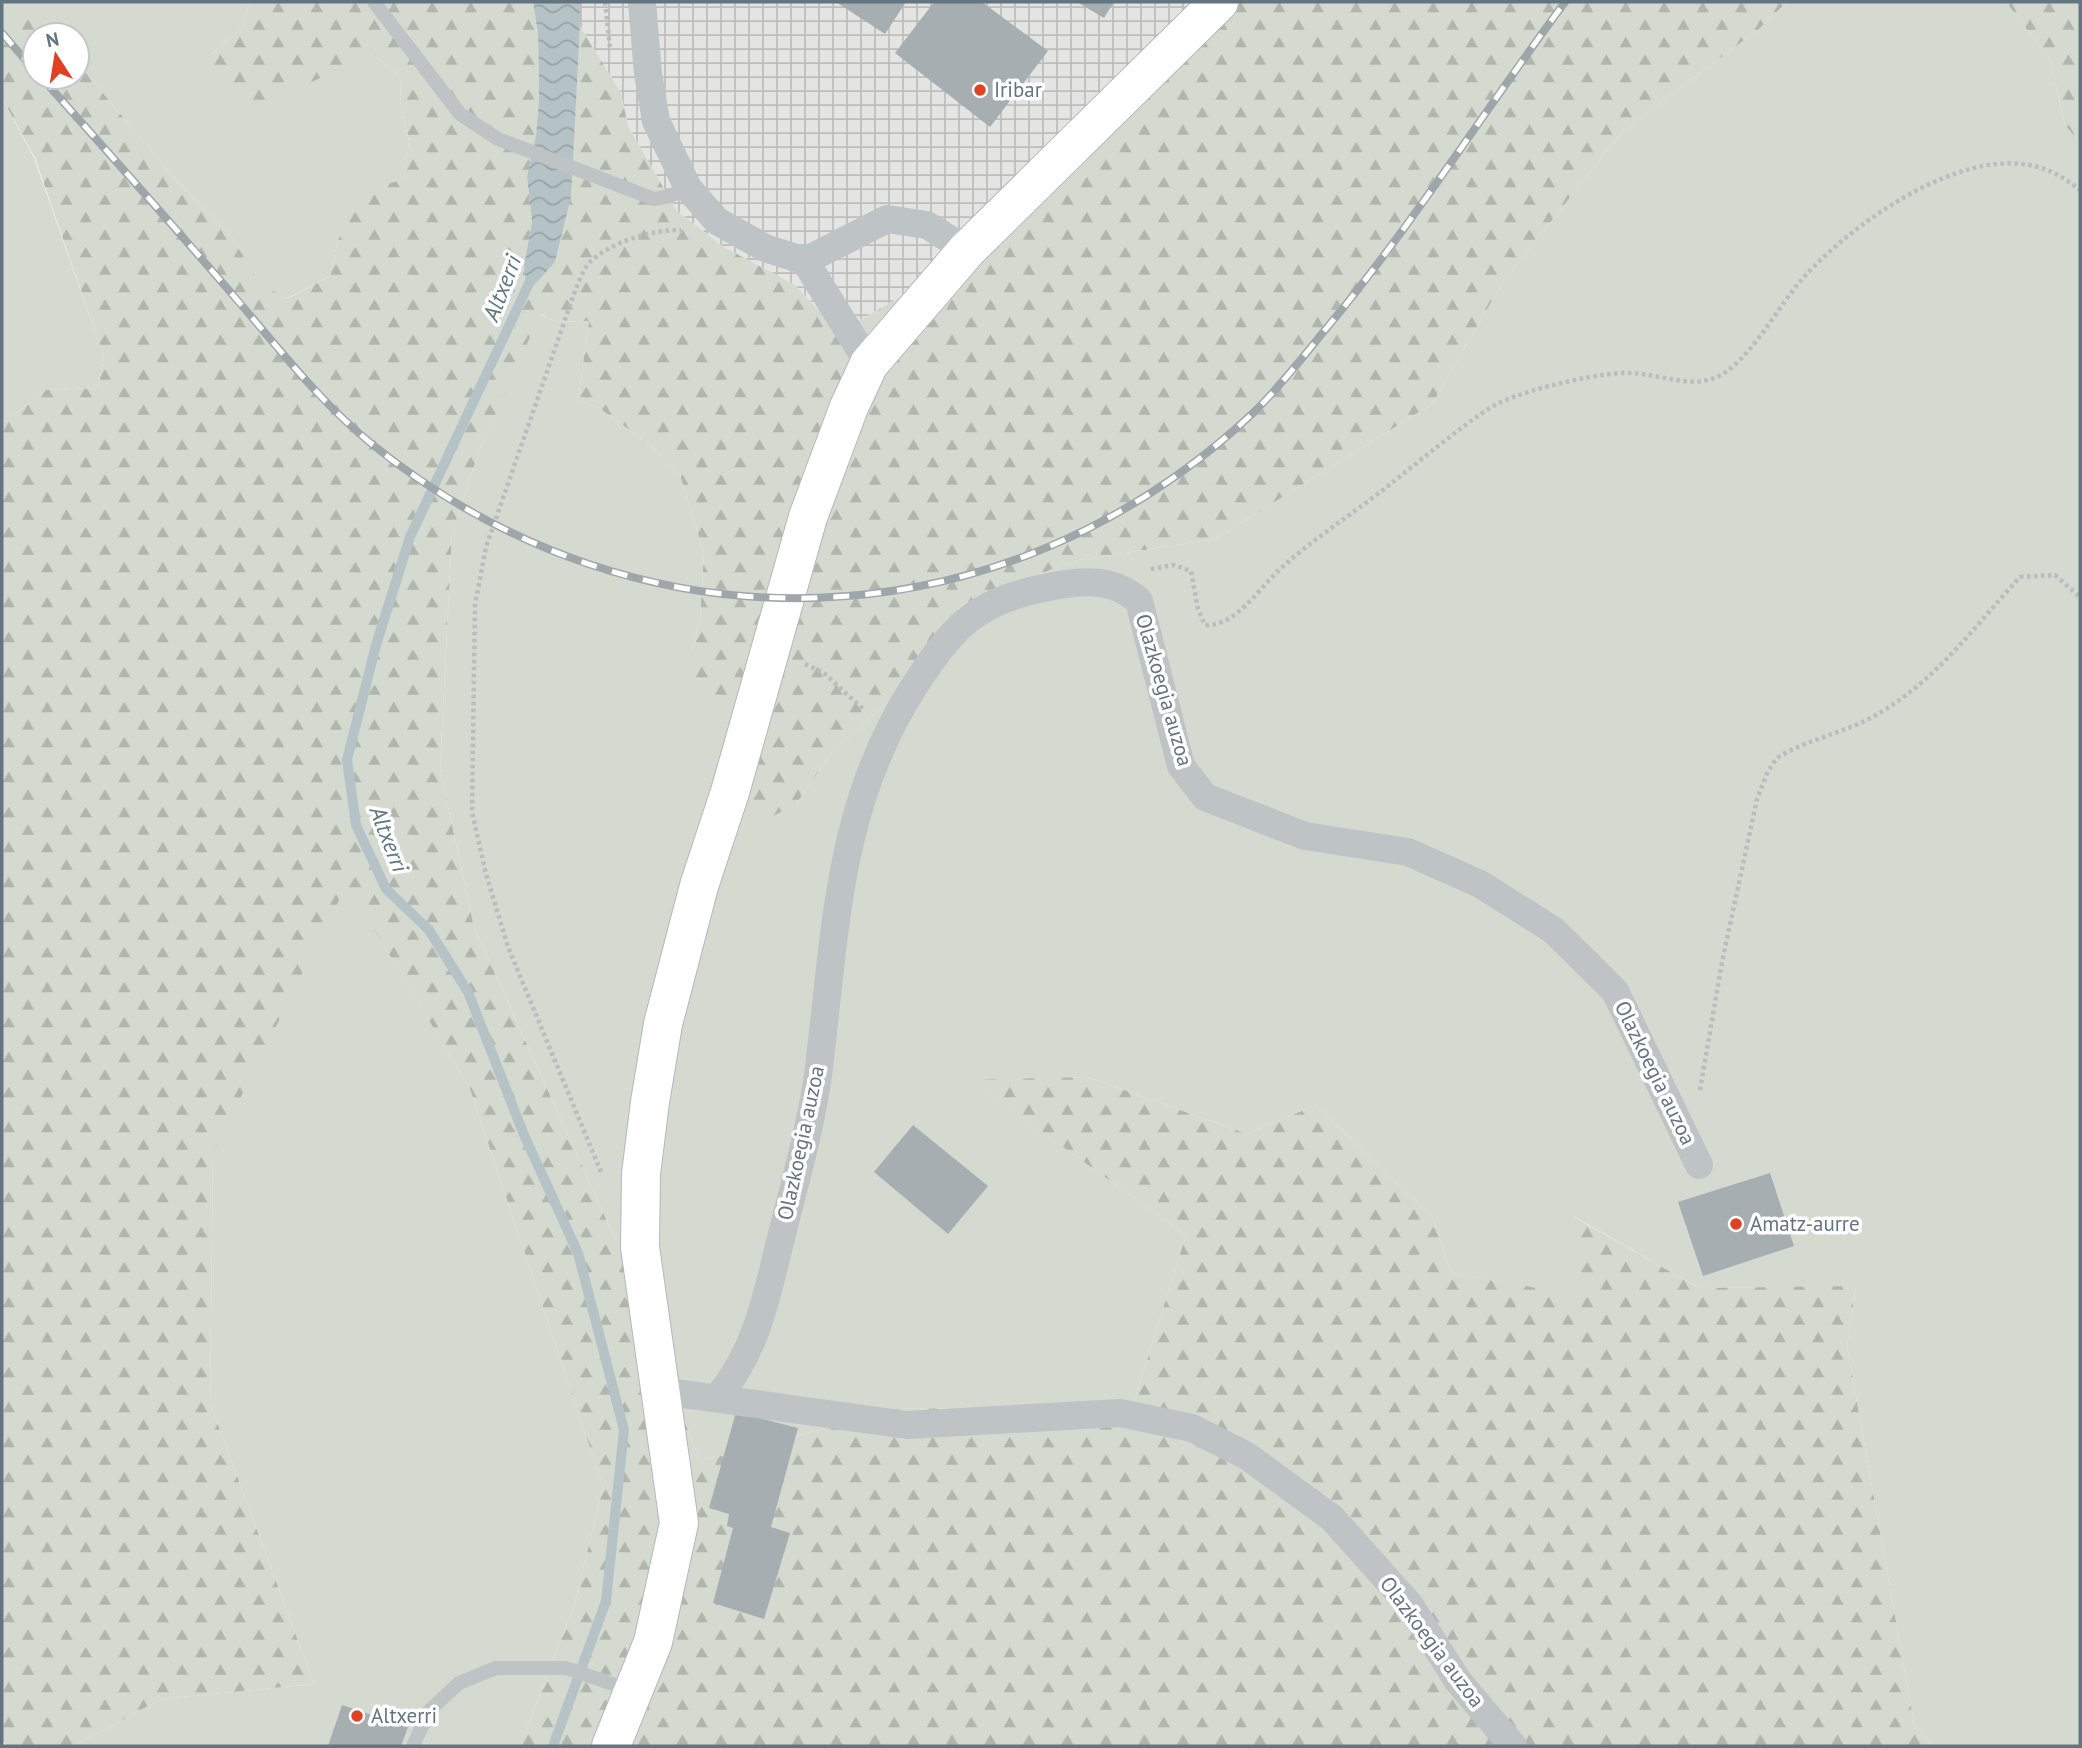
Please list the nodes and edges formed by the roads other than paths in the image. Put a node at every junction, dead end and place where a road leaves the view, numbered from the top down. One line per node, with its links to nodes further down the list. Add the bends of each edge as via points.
1 (374, 2): 4 (lane, via 460,114 498,139 654,199)
2 (642, 2): 4 (street, via 656,121)
3 (1219, 2): 5 (street)
4 (688, 188): 6 (street, via 717,221 765,248)
5 (967, 250): 6 (street, via 927,225 887,219); 7 (street)
6 (805, 261): 7 (street)
7 (869, 364): 9 (street, via 808,517 663,1024 641,1174 640,1247)
8 (1699, 1166): 10 (street, Olazkoegia auzoa, via 1615,990 1553,930 1480,884 1408,852 1305,836 1205,797 1181,766 1139,601 1127,590 1092,582 1009,595 985,605 961,625 930,662 870,768 843,862 816,1085 764,1307 739,1372)
9 (661, 1391): 10 (street, Olazkoegia auzoa); 11 (street, via 679,1523 658,1623)
10 (718, 1397): 14 (street, Olazkoegia auzoa, via 907,1425 1120,1413 1192,1428 1247,1456 1332,1518 1409,1604 1458,1681)
11 (620, 1686): 12 (lane, via 566,1668 496,1668 458,1683 429,1711); 13 (street)
12 (413, 1746)
13 (611, 1746)
14 (1513, 1746)

